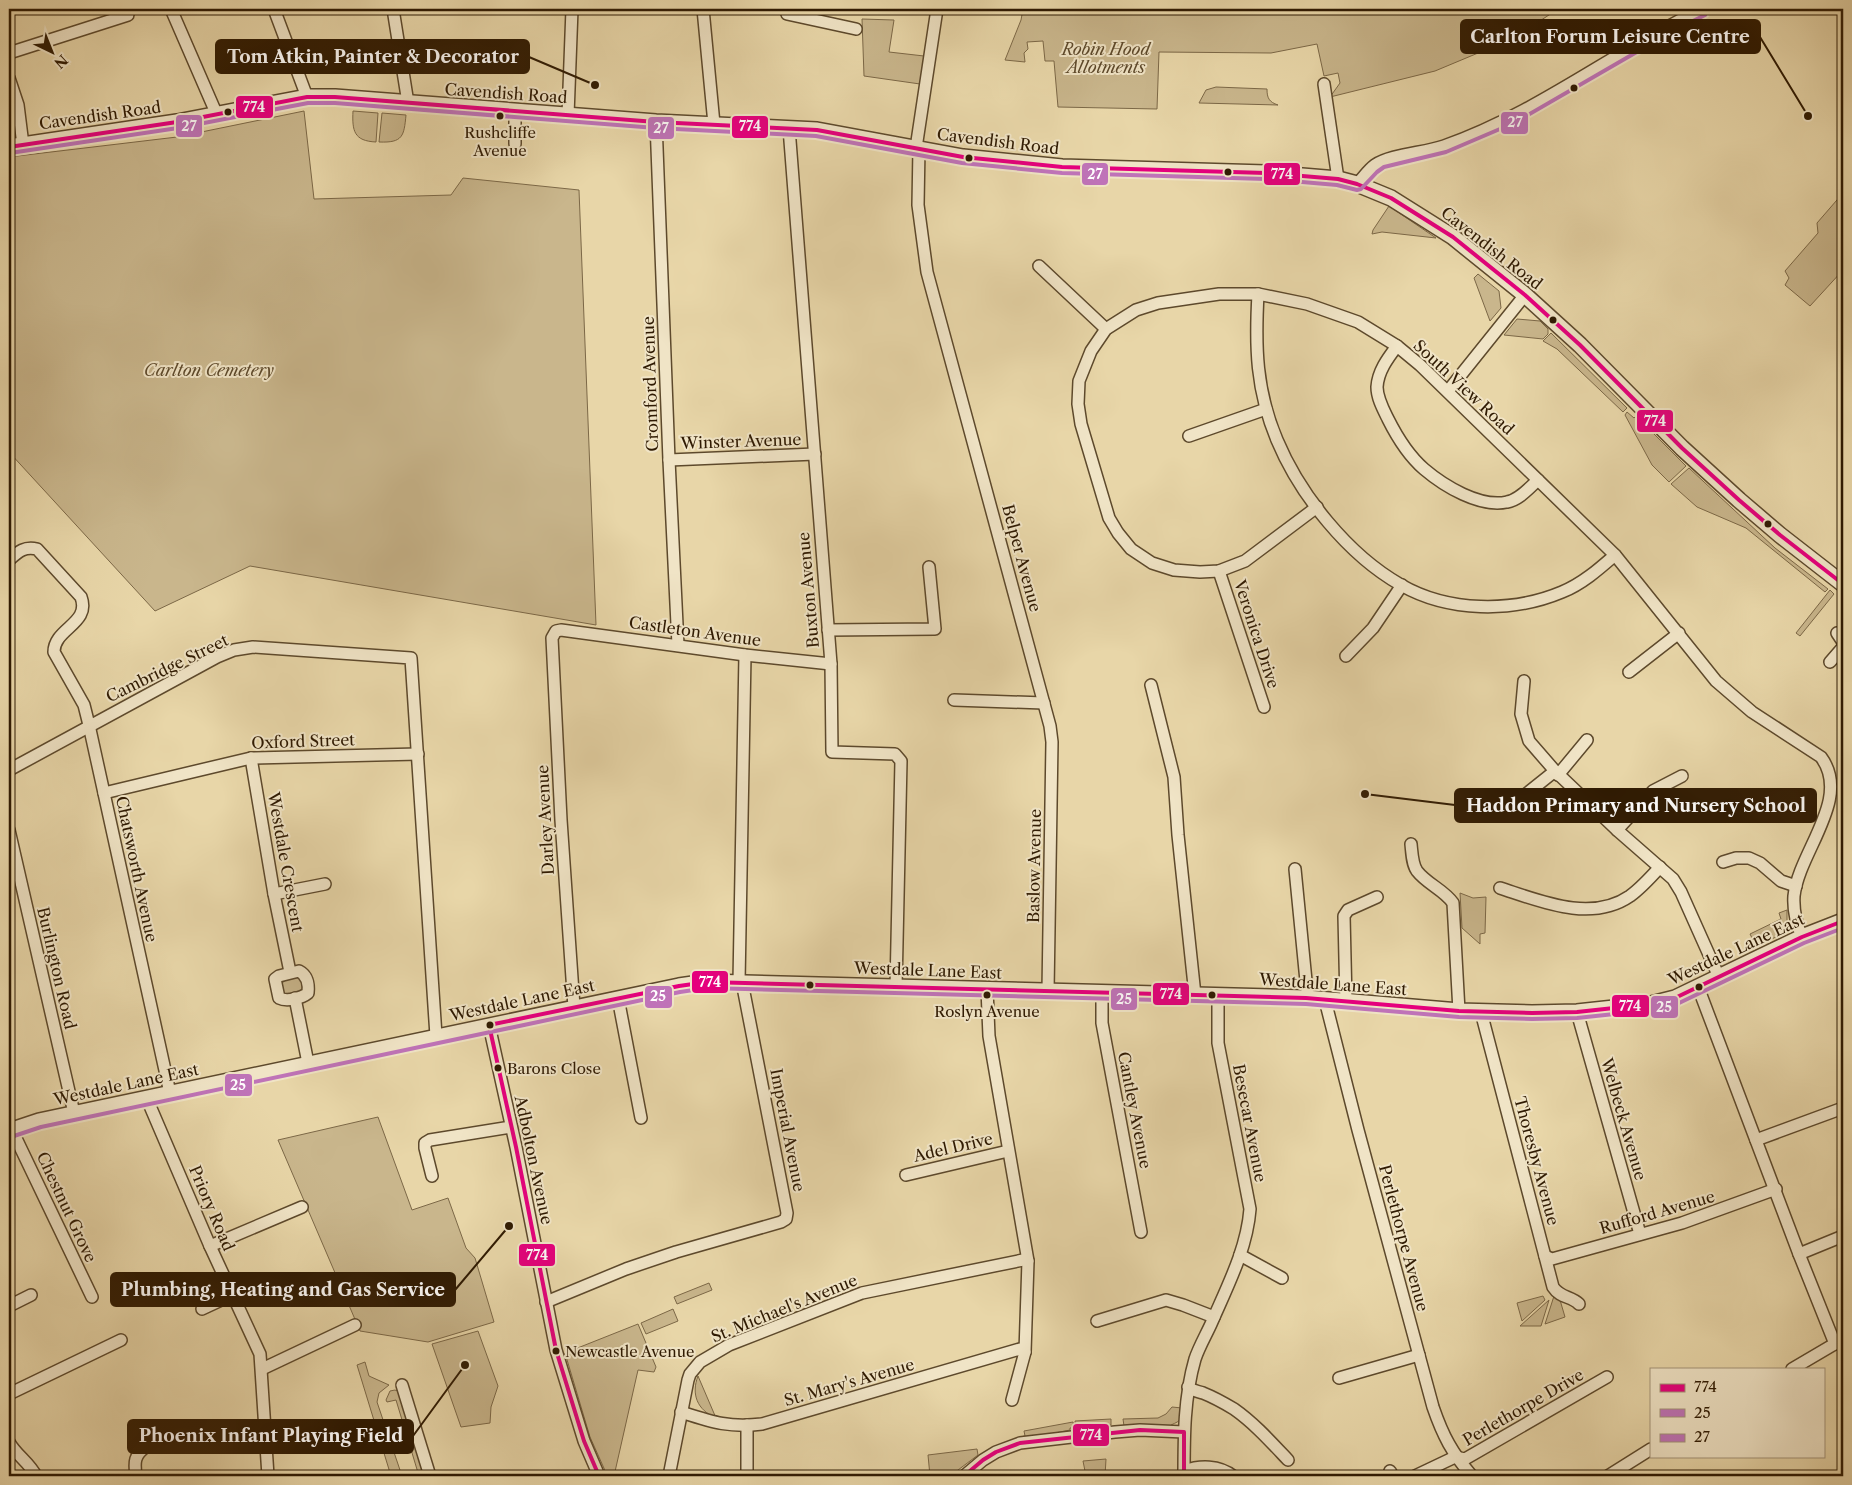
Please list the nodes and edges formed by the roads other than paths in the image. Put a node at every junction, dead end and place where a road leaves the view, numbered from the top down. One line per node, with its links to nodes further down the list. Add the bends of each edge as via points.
1 (171, 9): 18 (street)
2 (274, 9): 15 (street)
3 (393, 9): 16 (street)
4 (572, 9): 19 (street)
5 (703, 9): 21 (street)
6 (937, 9): 25 (street, Belper Avenue)
7 (1702, 9): 27 (street, via 1641,40 1481,132 1442,147 1376,164)
8 (787, 14): 9 (street)
9 (814, 14): 11 (street)
10 (128, 15): 12 (street)
11 (856, 29)
12 (9, 53)
13 (9, 78): 24 (street, via 18,105)
14 (1324, 84): 26 (street)
15 (307, 97): 16 (street, Cavendish Road); 18 (street, Cavendish Road)
16 (408, 103): 17 (street, Cavendish Road)
17 (516, 111): 19 (street, Cavendish Road); 23 (street)
18 (217, 115): 24 (street, Cavendish Road)
19 (568, 115): 20 (street, Cavendish Road)
20 (656, 122): 21 (street, Cavendish Road); 37 (street, Cromford Avenue)
21 (714, 124): 22 (street, Cavendish Road)
22 (789, 128): 25 (street, Cavendish Road, via 850,135); 36 (street, Buxton Avenue)
23 (516, 144)
24 (16, 146)
25 (917, 148): 26 (street, Cavendish Road, via 963,157 1062,167 1266,173); 59 (street, Belper Avenue, via 918,205 926,272)
26 (1338, 179): 27 (street, Cavendish Road)
27 (1357, 184): 30 (street, Cavendish Road, via 1391,198 1453,237)
28 (1039, 266): 31 (street)
29 (1258, 294): 31 (street, South View Road, via 1205,295 1158,303 1136,310); 32 (street, South View Road, via 1307,304 1358,322); 34 (street, via 1256,353)
30 (1525, 295): 33 (street); 44 (street, Cavendish Road, via 1739,500)
31 (1106, 329): 43 (street, South View Road, via 1091,351 1079,381 1078,404 1109,518 1131,548 1152,563 1174,570)
32 (1397, 346): 33 (street, South View Road); 38 (street, via 1383,366 1378,394 1392,427 1423,468 1475,500 1498,503 1509,502)
33 (1448, 391): 38 (street, South View Road)
34 (1266, 409): 35 (street); 39 (street, via 1287,462)
35 (1189, 436)
36 (815, 454): 37 (street, Winster Avenue); 46 (street, Buxton Avenue)
37 (669, 460): 49 (street, Cromford Avenue)
38 (1538, 480): 40 (street, South View Road)
39 (1317, 506): 43 (street, South View Road, via 1245,561); 45 (street, via 1362,557)
40 (1615, 554): 45 (street, via 1596,572 1563,592 1525,603 1490,607 1452,602 1425,596); 48 (street, South View Road)
41 (9, 560): 61 (street, Chatsworth Avenue, via 21,549 37,549 84,603 79,618 57,638 54,652 84,705)
42 (929, 567): 46 (street, via 935,629)
43 (1219, 571): 60 (street, Veronica Drive)
44 (1843, 584)
45 (1402, 585): 52 (street, via 1373,628)
46 (828, 630): 54 (street, Buxton Avenue)
47 (556, 631): 49 (street, Castleton Avenue); 100 (street, Darley Avenue, via 552,638)
48 (1679, 633): 55 (street); 69 (street, South View Road, via 1716,681 1752,712 1821,757)
49 (678, 645): 51 (street, Castleton Avenue)
50 (1843, 647): 53 (street)
51 (745, 654): 54 (street, Castleton Avenue); 87 (street, Imperial Avenue)
52 (1346, 656)
53 (1830, 662)
54 (830, 664): 88 (street, Buxton Avenue, via 832,752 895,754 901,761)
55 (1629, 672)
56 (1524, 681): 67 (street, via 1521,714 1529,741)
57 (1151, 685): 93 (street, via 1174,777)
58 (954, 700): 59 (street)
59 (1044, 703): 63 (street, Belper Avenue)
60 (1264, 707)
61 (90, 725): 64 (street, Cambridge Street, via 234,650 254,647 411,658); 66 (street); 70 (street, Chatsworth Avenue)
62 (1587, 740): 67 (street)
63 (1052, 742): 91 (street, Baslow Avenue)
64 (418, 754): 65 (street, Oxford Street); 105 (street)
65 (251, 758): 70 (street, Oxford Street); 81 (street, Westdale Crescent)
66 (9, 770)
67 (1557, 773): 71 (street, via 1525,795); 73 (street)
68 (1682, 776): 73 (street, via 1654,791)
69 (1840, 786): 79 (street, South View Road, via 1831,815 1808,856)
70 (104, 793): 107 (street, Chatsworth Avenue)
71 (1503, 803)
72 (9, 830): 110 (street, Burlington Road)
73 (1617, 830): 76 (street)
74 (1411, 844): 101 (street, via 1417,871 1453,903)
75 (1723, 862): 79 (street, via 1749,858 1781,881)
76 (1660, 867): 80 (street, via 1629,897 1590,909 1550,904); 86 (street, via 1681,892)
77 (1296, 869): 97 (street)
78 (326, 884): 81 (street)
79 (1796, 886): 84 (street, South View Road, via 1795,919)
80 (1500, 888)
81 (274, 894): 85 (street, Westdale Crescent)
82 (1377, 897): 99 (street, via 1348,910 1344,916)
83 (1843, 921): 84 (street, Westdale Lane East)
84 (1802, 937): 86 (street, Westdale Lane East)
85 (290, 972): 95 (street, via 304,974 309,988 305,996); 95 (street, via 275,979 275,984 279,998)
86 (1719, 977): 89 (street, Westdale Lane East)
87 (741, 982): 88 (street, Westdale Lane East); 96 (street, Westdale Lane East, via 708,982); 132 (street, Imperial Avenue, via 786,1219 626,1269)
88 (896, 987): 90 (street, Westdale Lane East)
89 (1698, 987): 103 (street, Westdale Lane East, via 1662,1002); 114 (street)
90 (986, 990): 91 (street, Westdale Lane East); 115 (street, via 989,1036)
91 (1048, 991): 92 (street, Westdale Lane East)
92 (1102, 993): 93 (street, Westdale Lane East); 120 (street, Cantley Avenue, via 1102,1024)
93 (1196, 995): 94 (street, Westdale Lane East)
94 (1218, 996): 97 (street, Westdale Lane East); 125 (street, Besecar Avenue, via 1218,1043 1250,1209)
95 (295, 998): 106 (street)
96 (618, 998): 100 (street, Westdale Lane East); 111 (street)
97 (1306, 998): 98 (street, Westdale Lane East)
98 (1325, 1000): 99 (street, Westdale Lane East); 142 (street, Perlethorpe Avenue)
99 (1346, 1002): 101 (street, Westdale Lane East)
100 (574, 1008): 104 (street, Westdale Lane East)
101 (1459, 1011): 102 (street, Westdale Lane East)
102 (1481, 1012): 103 (street, Westdale Lane East); 126 (street, Thoresby Avenue)
103 (1577, 1012): 121 (street, Welbeck Avenue)
104 (489, 1025): 105 (street, Westdale Lane East); 112 (street, Adbolton Avenue)
105 (436, 1036): 106 (street, Westdale Lane East)
106 (308, 1063): 107 (street, Westdale Lane East)
107 (170, 1093): 108 (street, Westdale Lane East)
108 (147, 1098): 110 (street, Westdale Lane East); 123 (street, Priory Road)
109 (1843, 1108): 114 (street)
110 (74, 1114): 113 (street, Westdale Lane East)
111 (641, 1118)
112 (511, 1127): 117 (street, via 430,1140 425,1148); 132 (street, Adbolton Avenue)
113 (10, 1131): 131 (street, Chestnut Grove)
114 (1756, 1140): 118 (street)
115 (1008, 1151): 116 (street, Adel Drive); 127 (street)
116 (906, 1175)
117 (432, 1176)
118 (1776, 1189): 121 (street, Rufford Avenue, via 1700,1217); 124 (street)
119 (302, 1207): 123 (street)
120 (1141, 1232)
121 (1640, 1234): 126 (street, Rufford Avenue, via 1552,1259)
122 (1843, 1236): 124 (street)
123 (210, 1246): 130 (street, Priory Road)
124 (1799, 1254): 140 (street)
125 (1240, 1255): 128 (street); 136 (street, Besecar Avenue)
126 (1545, 1256): 133 (street, Thoresby Avenue, via 1555,1290)
127 (1028, 1261): 141 (street); 151 (street, St. Michael's Avenue, via 862,1293 729,1345 696,1365 688,1380)
128 (1282, 1278)
129 (31, 1295): 134 (street)
130 (232, 1295): 135 (street); 144 (street, Priory Road, via 260,1354)
131 (92, 1297)
132 (546, 1302): 164 (street, Adbolton Avenue, via 563,1376)
133 (1579, 1304)
134 (9, 1306)
135 (202, 1309)
136 (1214, 1316): 137 (street, via 1166,1300); 148 (street, Besecar Avenue, via 1196,1357)
137 (1097, 1321)
138 (355, 1325): 144 (street)
139 (121, 1340): 149 (street)
140 (1839, 1342): 143 (street)
141 (1025, 1352): 150 (street); 152 (street, St. Mary's Avenue, via 1020,1349 762,1424)
142 (1419, 1355): 146 (street); 157 (street, Perlethorpe Avenue, via 1433,1407)
143 (1794, 1368)
144 (262, 1369): 153 (street, Priory Road)
145 (1607, 1377): 157 (street, Perlethorpe Drive, via 1465,1459)
146 (1339, 1378)
147 (402, 1385): 163 (street)
148 (1188, 1387): 154 (street, Besecar Avenue); 158 (street, via 1235,1410)
149 (9, 1394)
150 (1012, 1400)
151 (681, 1412): 152 (street, St. Mary's Avenue, via 719,1424); 165 (street, St. Michael's Avenue)
152 (747, 1425): 166 (street)
153 (264, 1428): 161 (street, via 262,1432 147,1446 138,1452 134,1460); 162 (street, Priory Road)
154 (1184, 1432): 159 (street, Besecar Avenue); 167 (street, via 1140,1430 1020,1443 996,1452)
155 (9, 1442): 160 (street)
156 (1650, 1450): 171 (street)
157 (1455, 1456): 169 (street, Perlethorpe Drive); 170 (street, Perlethorpe Avenue)
158 (1288, 1460)
159 (1184, 1474): 168 (street, via 1190,1469 1217,1467)
160 (36, 1476)
161 (136, 1476)
162 (268, 1476)
163 (430, 1476)
164 (599, 1476)
165 (669, 1476)
166 (747, 1476)
167 (964, 1476)
168 (1233, 1476)
169 (1414, 1476)
170 (1472, 1476)
171 (1608, 1476)

